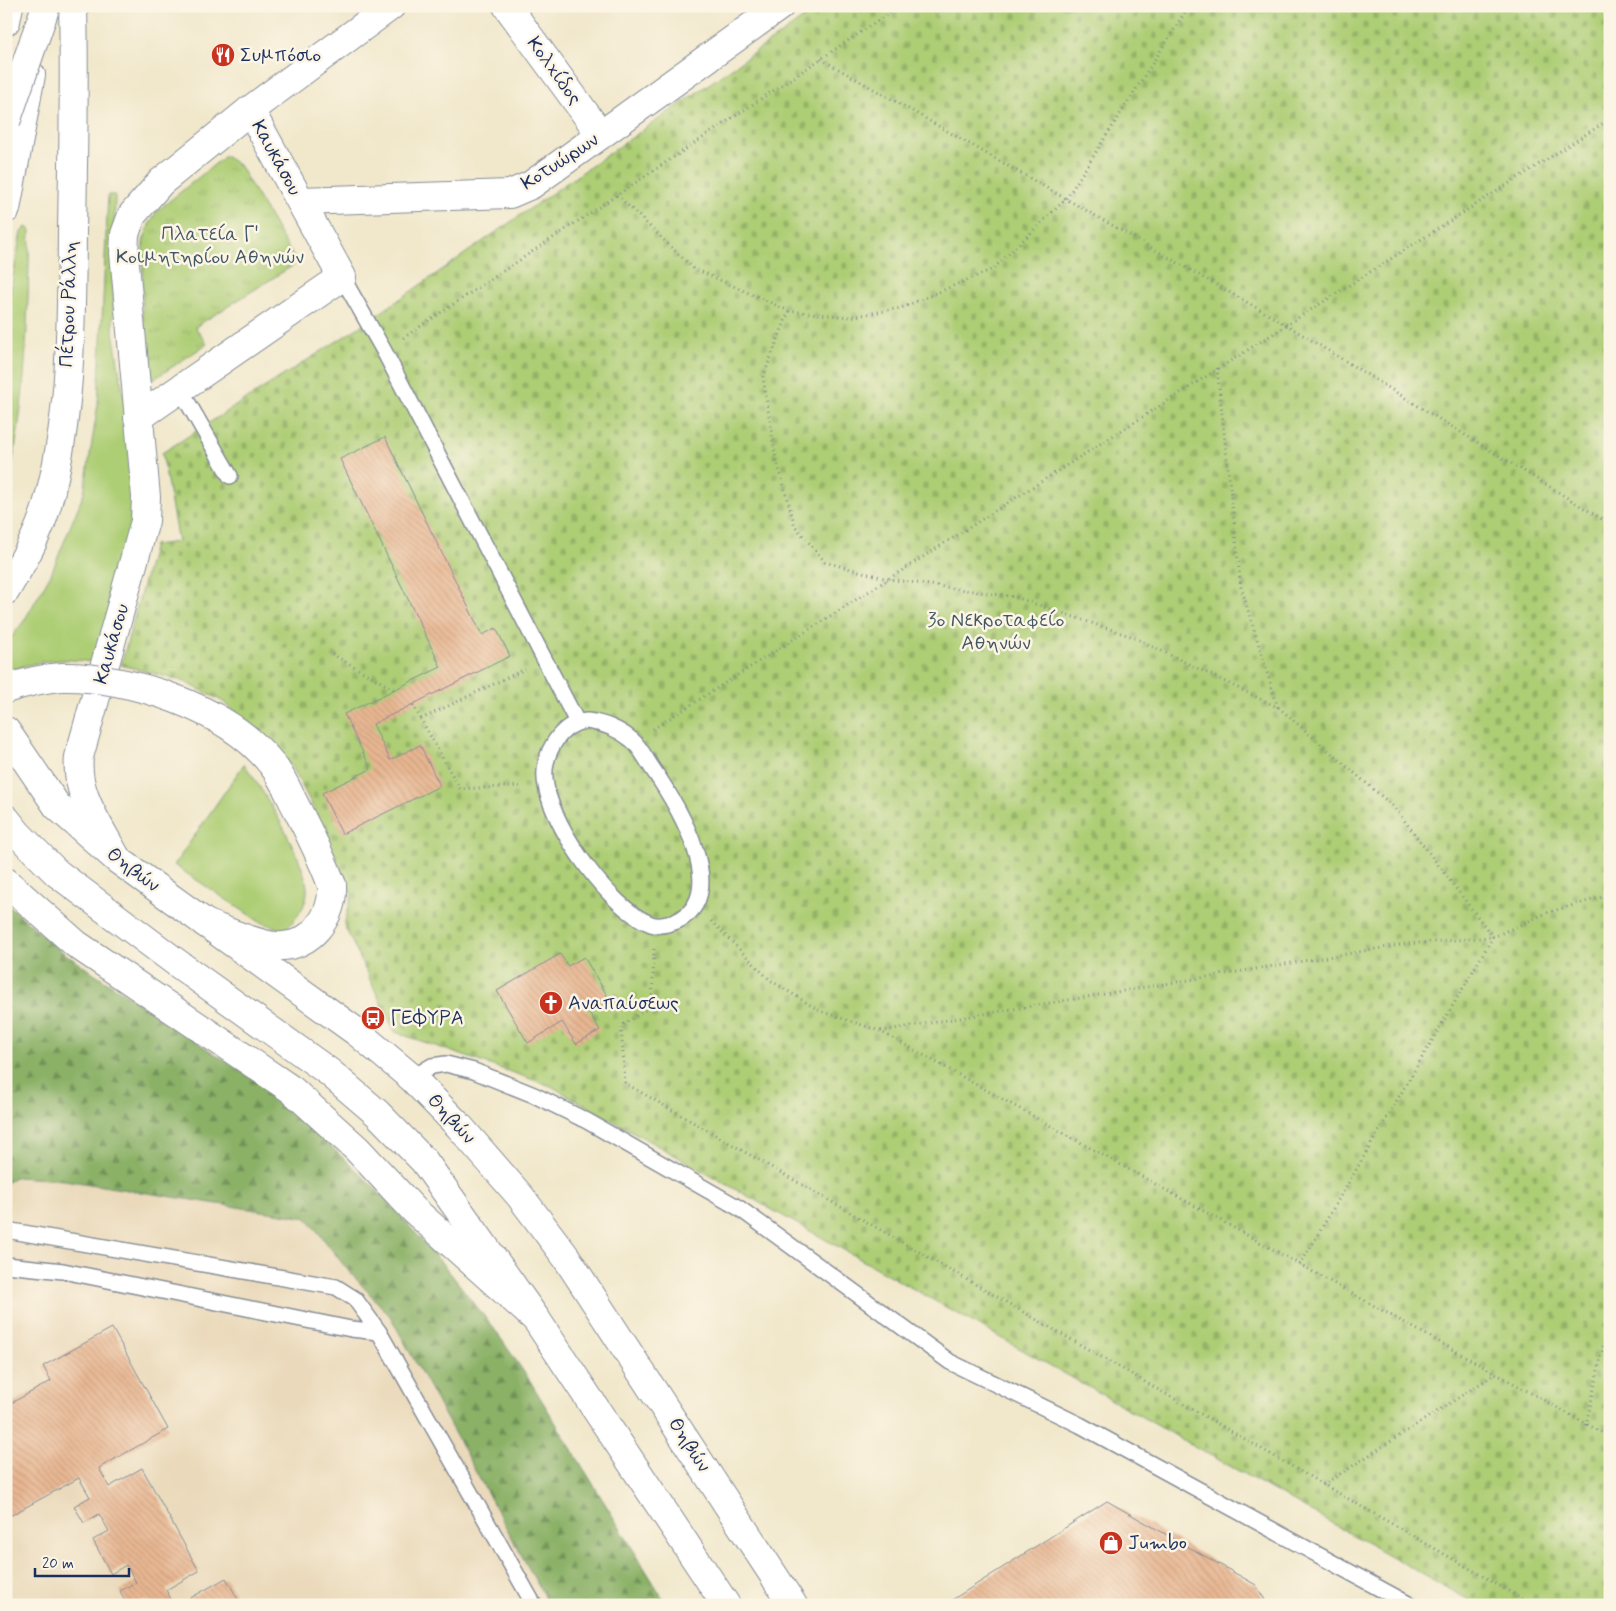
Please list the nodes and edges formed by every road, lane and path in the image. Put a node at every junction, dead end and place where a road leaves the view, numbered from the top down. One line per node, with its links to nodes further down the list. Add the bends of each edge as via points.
1 (9, 6): 9 (main road)
2 (45, 6): 13 (main road, bridge); 18 (main road)
3 (390, 6): 11 (main road, Καυκάσου)
4 (507, 6): 14 (main road, Κολχίδος)
5 (780, 6): 14 (main road, Κοτυώρων)
6 (900, 6): 10 (path)
7 (1189, 6): 16 (path)
8 (75, 10): 29 (main road, Πέτρου Ράλλη, via 71,305 59,452 39,528)
9 (6, 21)
10 (821, 59): 15 (path); 16 (path)
11 (250, 110): 17 (main road, Καυκάσου); 25 (main road, Καυκάσου, via 160,182 132,215 124,253)
12 (1610, 119): 21 (path)
13 (6, 122)
14 (601, 135): 17 (main road, Κοτυώρων, via 531,185 510,194)
15 (617, 195): 20 (path, via 693,268); 22 (path)
16 (1066, 199): 20 (path, via 993,269 901,308 850,317); 21 (path)
17 (300, 200): 19 (main road, Καυκάσου)
18 (6, 209)
19 (342, 277): 22 (lane); 24 (main road)
20 (789, 312): 28 (path, via 763,377 775,454 796,526 825,562)
21 (1285, 324): 23 (path); 27 (path)
22 (384, 351): 37 (lane)
23 (1217, 368): 28 (path); 35 (path, via 1241,587)
24 (180, 389): 25 (main road); 26 (lane)
25 (138, 418): 42 (main road, Καυκάσου, via 146,497 145,521 78,765 82,791)
26 (230, 476)
27 (1610, 524)
28 (888, 579): 35 (path, via 1024,600 1133,637); 39 (path)
29 (6, 590)
30 (332, 654): 33 (path)
31 (533, 666): 36 (path)
32 (6, 689): 46 (main road, bridge, via 43,679 89,678 161,694 216,719 252,742 271,763 312,838 332,885 330,908 312,934 293,943 275,946)
33 (395, 690)
34 (413, 705): 36 (path)
35 (1279, 708): 48 (path, via 1394,807)
36 (421, 719): 40 (path, via 460,789)
37 (577, 722): 39 (lane, via 598,722); 40 (lane, via 566,729 552,747 546,760)
38 (6, 731): 42 (main road, Θηβών, via 57,806)
39 (633, 741): 45 (lane, via 670,794 692,842 701,874)
40 (546, 785): 47 (lane, via 556,816 576,852 624,907 642,921)
41 (6, 818): 55 (main road, via 57,873 329,1072 377,1112 424,1161)
42 (118, 860): 46 (main road, Θηβών)
43 (6, 882): 55 (main road, via 76,944 292,1090 357,1149 414,1210)
44 (1610, 895): 48 (path, via 1549,912)
45 (695, 904): 47 (lane, via 680,919); 49 (path, via 770,980 820,1010)
46 (205, 923): 50 (main road, Θηβών, via 358,1033)
47 (654, 925): 60 (path, via 652,1006 621,1026 624,1084)
48 (1493, 937): 49 (path, via 1406,944); 53 (path)
49 (880, 1031): 53 (path)
50 (412, 1078): 63 (main road, Θηβών, via 520,1196 566,1257); 64 (lane, via 432,1066 446,1064 474,1071 534,1095 587,1121 739,1208 950,1362 1080,1425)
51 (6, 1230): 56 (lane, via 336,1287 355,1299)
52 (6, 1265): 56 (lane, via 63,1271)
53 (1300, 1265): 57 (path)
54 (1610, 1316): 58 (path)
55 (536, 1319): 62 (main road)
56 (379, 1332): 61 (lane)
57 (1495, 1374): 58 (path); 60 (path)
58 (1586, 1425): 59 (path)
59 (1610, 1437)
60 (1322, 1485): 65 (path)
61 (534, 1605)
62 (726, 1605)
63 (793, 1605)
64 (1410, 1605)
65 (1533, 1605)

